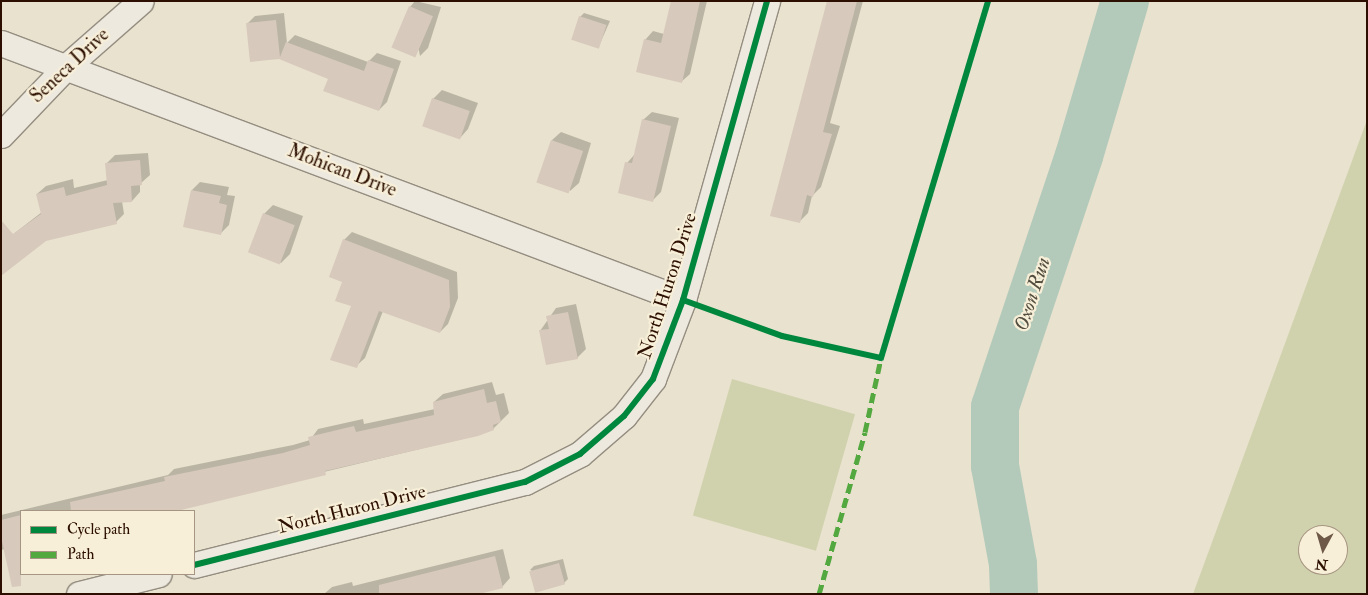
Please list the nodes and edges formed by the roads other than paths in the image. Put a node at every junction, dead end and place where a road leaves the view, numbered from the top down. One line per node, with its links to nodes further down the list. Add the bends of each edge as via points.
1 (141, 1): 4 (street, Seneca Drive)
2 (767, 1): 6 (street, North Huron Drive)
3 (1, 43): 4 (street, Mohican Drive)
4 (67, 66): 5 (street, Seneca Drive); 6 (street, Mohican Drive)
5 (1, 134)
6 (683, 300): 7 (street, North Huron Drive, via 653,379 624,416 580,454 525,482)
7 (195, 565)
8 (155, 575): 9 (street)
9 (79, 594)

